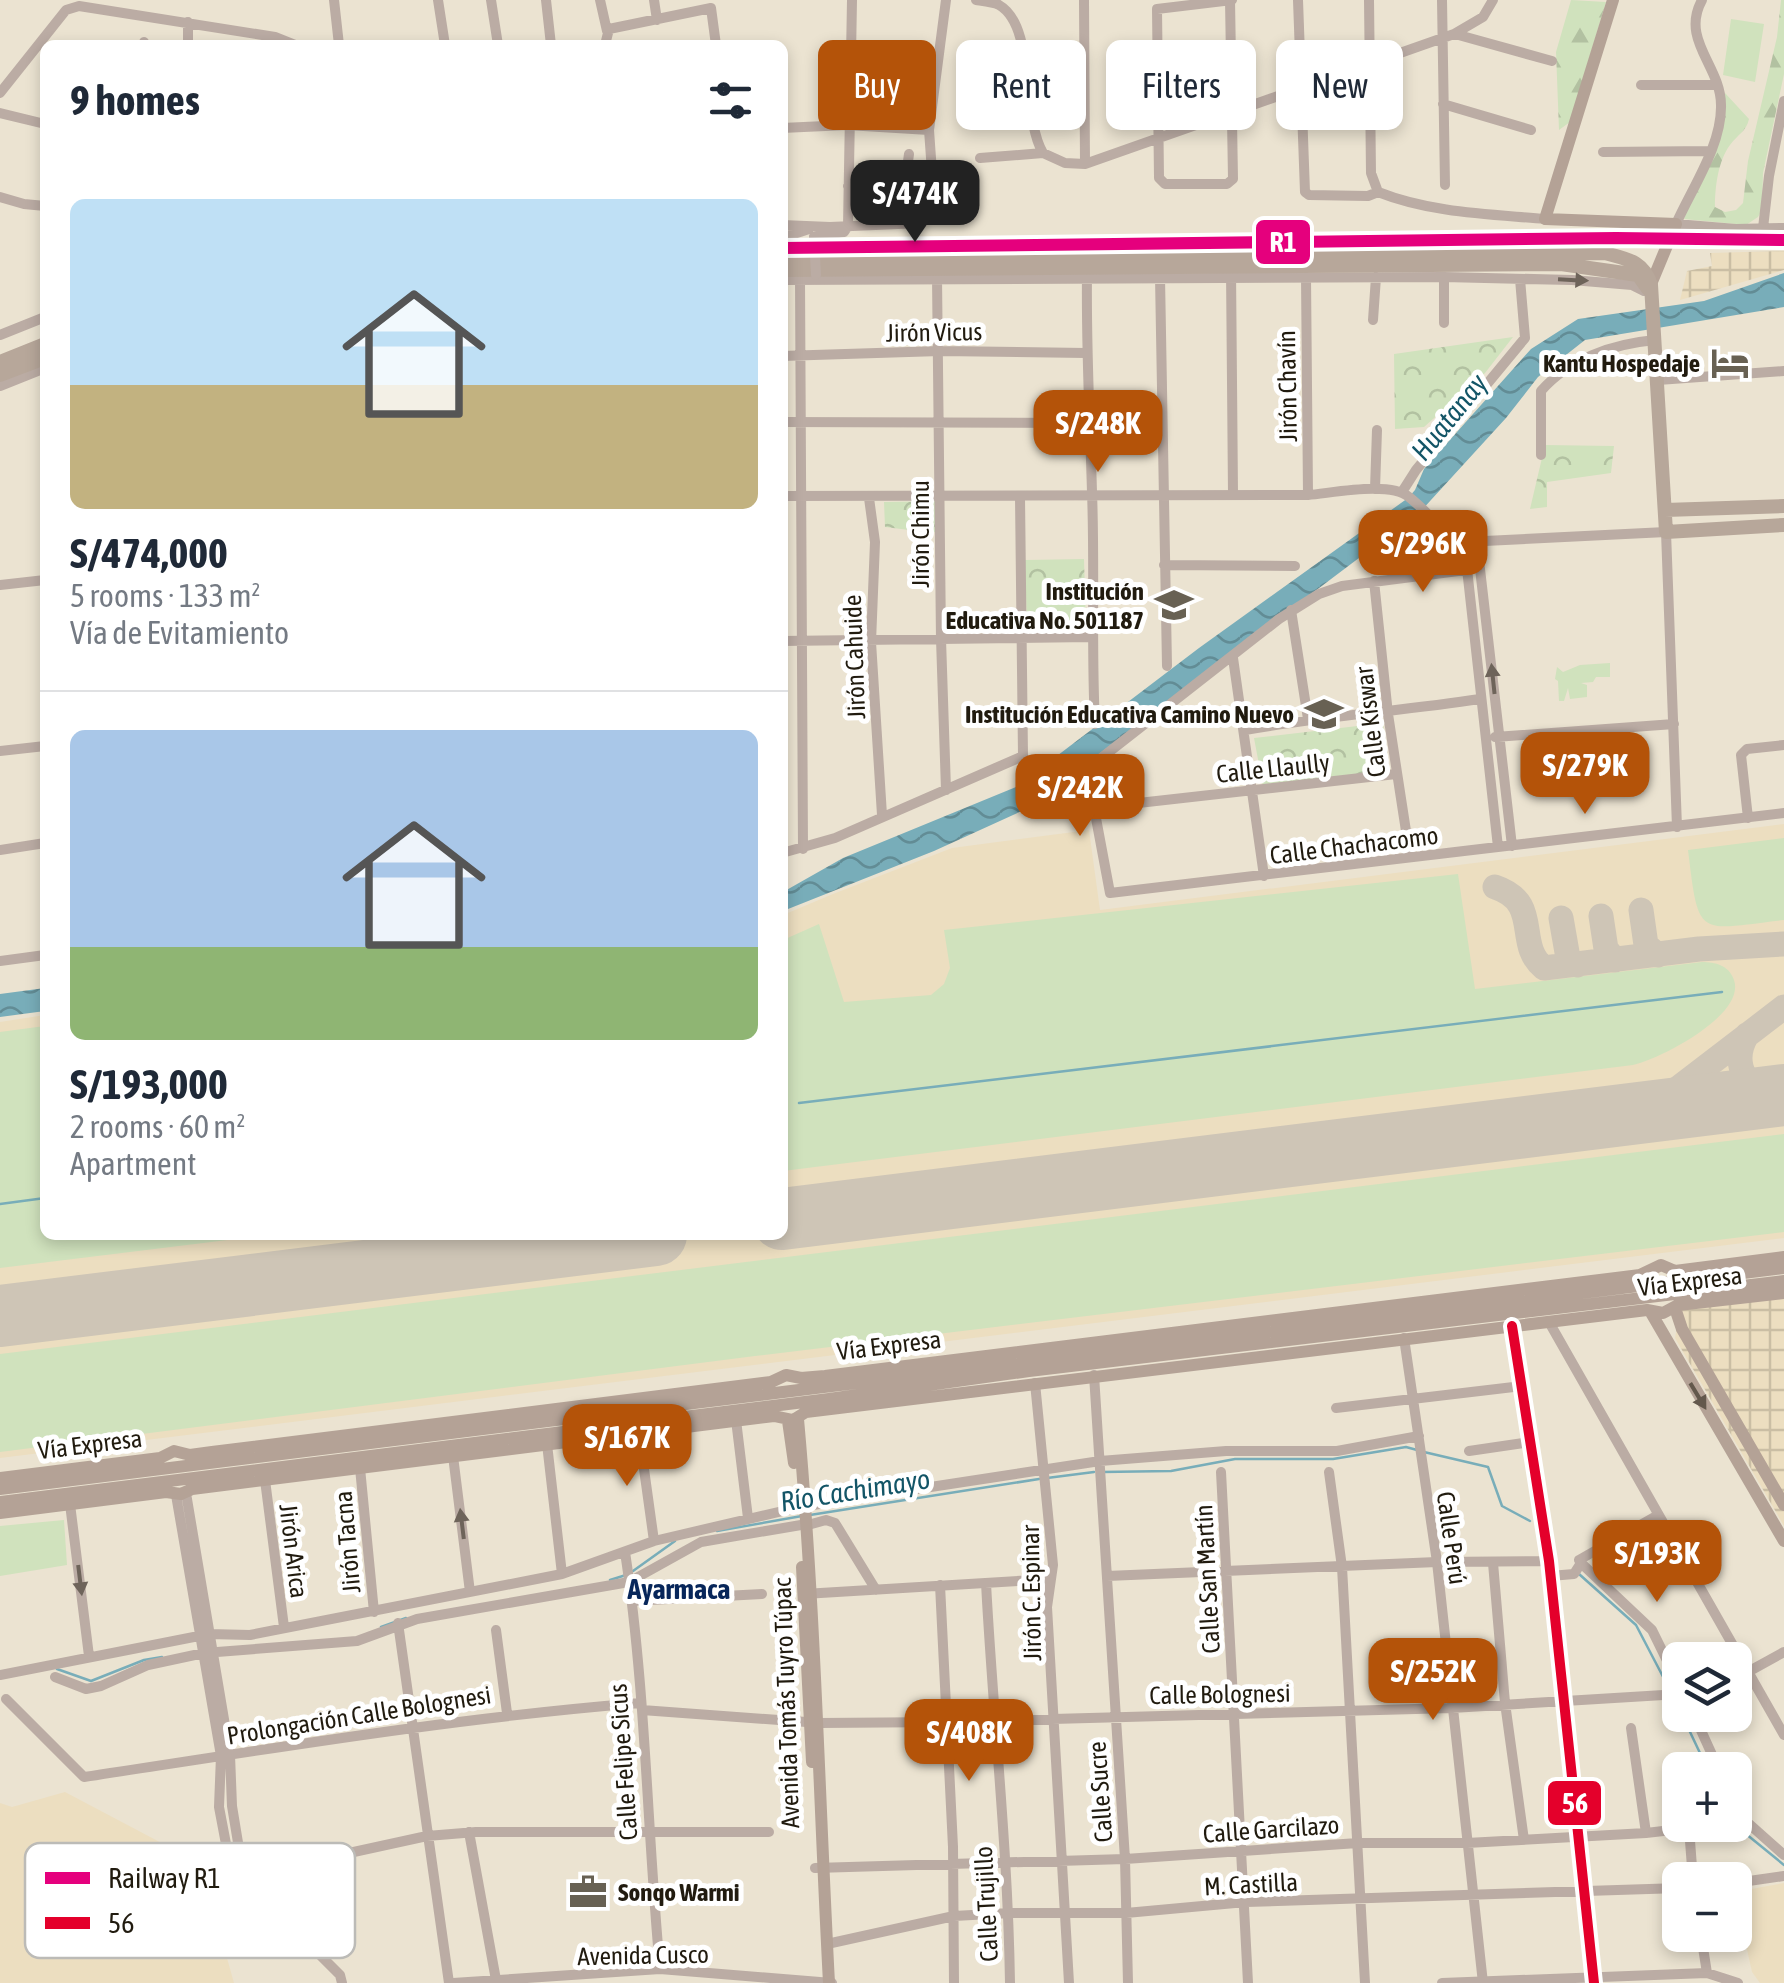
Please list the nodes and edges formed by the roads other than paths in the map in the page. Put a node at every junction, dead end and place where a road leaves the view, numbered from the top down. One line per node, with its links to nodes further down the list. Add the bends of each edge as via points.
1 (334, 0): 29 (street)
2 (438, 0): 30 (street)
3 (491, 0): 31 (street)
4 (546, 0): 32 (street)
5 (600, 0): 22 (street)
6 (654, 0): 20 (street)
7 (852, 0): 35 (street)
8 (946, 0): 42 (street)
9 (976, 0): 62 (street, via 999,5 1015,22 1032,130)
10 (1084, 0): 65 (street)
11 (1231, 0): 18 (street); 36 (street)
12 (1298, 0): 37 (street)
13 (1369, 0): 38 (street)
14 (1442, 0): 24 (street)
15 (1494, 0): 24 (street, via 1483,17)
16 (1613, 0): 71 (main road)
17 (1702, 0): 43 (street, via 1694,30)
18 (1194, 1): 59 (street, via 1157,9)
19 (712, 3): 20 (street); 34 (street)
20 (657, 20): 22 (street)
21 (188, 22): 23 (street); 25 (street, via 79,6 66,10); 26 (street)
22 (606, 30): 33 (street)
23 (235, 31): 27 (street); 28 (street)
24 (1448, 36): 40 (street); 41 (street); 47 (street)
25 (46, 40)
26 (188, 40)
27 (237, 40)
28 (283, 40)
29 (338, 40)
30 (444, 40)
31 (497, 40)
32 (550, 40)
33 (606, 40)
34 (716, 40)
35 (851, 40)
36 (1232, 40)
37 (1299, 40)
38 (1369, 40)
39 (40, 48): 45 (street)
40 (1403, 52)
41 (1552, 61)
42 (936, 76)
43 (1717, 84): 44 (street); 60 (street, via 1722,105)
44 (1641, 86)
45 (0, 93)
46 (1784, 101): 76 (street)
47 (1443, 104): 58 (street); 66 (street)
48 (0, 113): 49 (street)
49 (40, 123)
50 (818, 126): 51 (street)
51 (788, 128)
52 (848, 130): 67 (street)
53 (929, 130): 74 (street, via 932,172 921,224)
54 (1184, 130): 59 (street)
55 (1233, 130): 59 (street, via 1234,178 1228,184 1164,184)
56 (1302, 130): 68 (street, via 1305,192)
57 (1370, 130): 68 (street)
58 (1531, 130)
59 (1157, 140): 65 (street)
60 (1710, 151): 61 (street); 73 (street)
61 (1603, 152)
62 (1043, 153): 64 (street); 65 (street)
63 (909, 154): 67 (street, via 906,176 898,182)
64 (980, 158)
65 (1085, 164)
66 (1445, 185)
67 (848, 186): 74 (street)
68 (1378, 192): 71 (street, via 1407,204)
69 (0, 197): 70 (street)
70 (40, 205)
71 (1545, 219): 73 (main road)
72 (788, 224): 75 (street)
73 (1676, 224): 76 (street); 92 (main road)
74 (848, 226): 75 (street); 82 (street, bridge, via 814,237)
75 (830, 228): 78 (street)
76 (1764, 228): 77 (street)
77 (1784, 228)
78 (788, 236)
79 (788, 257): 92 (highway, via 1605,252 1638,262)
80 (788, 270): 81 (highway)
81 (1231, 271): 86 (street); 87 (street); 92 (highway, via 1561,264 1638,275); 118 (street)
82 (816, 275)
83 (1087, 276): 85 (street); 86 (street); 100 (street)
84 (1376, 276): 87 (street); 88 (street); 94 (street)
85 (937, 277): 89 (street); 99 (street, Jirón Chimu)
86 (1160, 277): 122 (street)
87 (1306, 277): 119 (street, Jirón Chavín)
88 (1444, 277): 90 (street); 95 (street)
89 (800, 279): 91 (street); 102 (street)
90 (1520, 279): 92 (street, one-way to 92, via 1632,285); 117 (street, via 1525,338)
91 (788, 280)
92 (1652, 296): 97 (highway)
93 (40, 320): 96 (street)
94 (1373, 320)
95 (1444, 323)
96 (0, 335)
97 (1655, 337): 108 (highway); 115 (street, via 1598,352 1551,379 1540,391)
98 (40, 347): 104 (highway)
99 (940, 351): 100 (street, Jirón Vicus); 102 (street, Jirón Vicus); 112 (street, Jirón Chimu)
100 (1086, 352): 113 (street)
101 (788, 356): 102 (street, Jirón Vicus)
102 (802, 356): 111 (street)
103 (40, 359): 104 (highway)
104 (9, 363): 107 (highway)
105 (40, 370): 109 (street)
106 (1784, 371): 108 (street)
107 (0, 375)
108 (1658, 380): 129 (highway)
109 (0, 386)
110 (788, 422): 111 (street)
111 (801, 422): 112 (street); 124 (street)
112 (938, 423): 113 (street); 120 (street, Jirón Chimu)
113 (1089, 424): 121 (street)
114 (1377, 430): 116 (street)
115 (1541, 455)
116 (1375, 489): 117 (street); 119 (street)
117 (1404, 493): 133 (street, via 1446,534)
118 (1233, 494): 119 (street); 122 (street)
119 (1308, 494)
120 (941, 495): 125 (street); 126 (street); 144 (street, Jirón Chimu)
121 (1092, 495): 122 (street); 125 (street); 143 (street)
122 (1162, 495): 135 (street)
123 (788, 496): 124 (street)
124 (804, 496): 126 (street); 146 (street)
125 (1020, 496): 142 (street)
126 (869, 498): 147 (street, Jirón Cahuide, via 875,542)
127 (1784, 506): 128 (highway)
128 (1724, 507): 129 (highway); 131 (highway)
129 (1665, 510): 132 (highway)
130 (1784, 525): 131 (highway)
131 (1725, 529): 132 (highway)
132 (1666, 532): 134 (street); 154 (street)
133 (1464, 542): 134 (street); 137 (street)
134 (1477, 543): 156 (street, one-way to 134)
135 (1164, 565): 136 (street); 149 (street)
136 (1294, 566)
137 (1466, 570): 139 (street); 150 (street)
138 (40, 580): 140 (street)
139 (1374, 581): 141 (street, via 1330,589); 151 (street, Calle Kiswar)
140 (0, 584)
141 (1292, 610): 148 (street); 152 (street)
142 (1020, 636): 143 (street); 144 (street); 162 (street, via 1023,756)
143 (1091, 638): 153 (street)
144 (940, 639): 147 (street); 162 (street, Jirón Chimu)
145 (788, 641): 146 (street)
146 (801, 641): 147 (street); 172 (street)
147 (871, 642): 166 (street, Jirón Cahuide)
148 (1233, 658): 155 (street); 164 (street, via 1090,768)
149 (1167, 666)
150 (1480, 700): 151 (street); 157 (street)
151 (1388, 714): 152 (street); 161 (street, Calle Kiswar)
152 (1308, 719): 155 (street)
153 (1095, 724)
154 (1674, 724): 156 (street); 168 (street)
155 (1245, 730): 163 (street)
156 (1500, 736): 157 (street); 170 (street)
157 (1486, 738): 171 (street)
158 (1784, 744): 167 (street, via 1741,755)
159 (40, 747): 160 (street)
160 (0, 751)
161 (1396, 774): 163 (street, Calle Llaully); 175 (street, Calle Kiswar)
162 (946, 790): 166 (street)
163 (1254, 790): 164 (street, Calle Llaully); 176 (street)
164 (1094, 808): 176 (street, Calle Chachacomo, via 1112,894)
165 (1784, 813): 167 (street, Calle Chachacomo)
166 (882, 815): 172 (street)
167 (1748, 818): 168 (street, Calle Chachacomo)
168 (1676, 826): 170 (street, Calle Chachacomo)
169 (40, 844): 173 (street)
170 (1512, 846): 171 (street, Calle Chachacomo)
171 (1498, 847): 175 (street, Calle Chachacomo)
172 (803, 849): 174 (street)
173 (0, 850)
174 (788, 852)
175 (1410, 857): 176 (street, Calle Chachacomo)
176 (1264, 876)
177 (40, 956): 178 (street)
178 (0, 960)
179 (1784, 1257): 182 (main road, Vía Expresa)
180 (1784, 1268): 182 (main road, Vía Expresa)
181 (1784, 1281): 182 (main road, Vía Expresa)
182 (1679, 1292): 183 (main road, Vía Expresa); 184 (main road, Vía Expresa, via 1663,1313); 184 (main road, Vía Expresa, via 1661,1265 1646,1269); 222 (main road, via 1682,1329)
183 (1784, 1292)
184 (1642, 1296): 185 (main road, Vía Expresa); 186 (main road, Vía Expresa); 189 (main road, Vía Expresa); 227 (main road, one-way to 227)
185 (1274, 1320): 188 (main road, Vía Expresa); 189 (main road)
186 (1549, 1322): 187 (main road, Vía Expresa); 224 (street)
187 (1512, 1326): 190 (main road, Vía Expresa); 196 (street)
188 (1181, 1332): 191 (main road); 198 (main road, Vía Expresa)
189 (1310, 1332): 191 (main road, Vía Expresa); 192 (main road)
190 (1404, 1338): 192 (main road, Vía Expresa); 197 (street, Calle Perú)
191 (1145, 1352): 193 (main road); 198 (main road, Vía Expresa)
192 (1275, 1353): 193 (main road, Vía Expresa)
193 (1185, 1364): 194 (main road, Vía Expresa)
194 (1094, 1375): 195 (main road, Vía Expresa); 214 (street, Calle Sucre)
195 (1035, 1382): 198 (main road, Vía Expresa); 217 (street, Jirón C. Espinar)
196 (1522, 1386): 197 (street); 206 (street)
197 (1412, 1399): 199 (street); 205 (street, Calle Perú)
198 (789, 1402): 200 (main road, Vía Expresa); 201 (main road, Vía Expresa); 202 (main road, Vía Expresa); 223 (main road, Avenida Tomás Tuyro Túpac)
199 (1336, 1408)
200 (488, 1418): 202 (main road); 203 (main road, Vía Expresa)
201 (736, 1420): 204 (main road, Vía Expresa); 225 (street)
202 (529, 1430): 209 (main road); 210 (main road, Vía Expresa)
203 (370, 1432): 210 (main road); 218 (main road, Vía Expresa)
204 (639, 1432): 207 (main road, Vía Expresa); 226 (street)
205 (1419, 1440): 214 (street, via 1337,1451 1226,1451); 230 (street, Calle Perú)
206 (1530, 1442): 208 (street); 229 (street)
207 (548, 1444): 209 (main road, Vía Expresa); 235 (street)
208 (1470, 1450)
209 (492, 1451): 211 (main road, Vía Expresa)
210 (338, 1454): 212 (main road); 218 (main road, Vía Expresa)
211 (454, 1456): 212 (main road, Vía Expresa); 243 (street, one-way to 211)
212 (376, 1466): 213 (main road, Vía Expresa)
213 (360, 1468): 219 (main road, Vía Expresa); 247 (street, Jirón Tacna)
214 (1101, 1470): 217 (street); 236 (street, Calle Sucre)
215 (1221, 1472): 234 (street, Calle San Martín)
216 (1329, 1472): 232 (street)
217 (1043, 1475): 223 (street); 238 (street, Jirón C. Espinar)
218 (178, 1477): 219 (main road, Vía Expresa); 220 (main road, Vía Expresa); 220 (main road, Vía Expresa); 221 (main road, Vía Expresa); 252 (street)
219 (265, 1480): 249 (street, Jirón Arica)
220 (0, 1496): 221 (main road, Vía Expresa)
221 (70, 1504): 255 (street, one-way to 255)
222 (1784, 1505)
223 (804, 1515): 225 (street); 239 (street, via 700,1542); 242 (street, via 835,1524); 245 (main road, Avenida Tomás Tuyro Túpac)
224 (1658, 1515): 233 (street, via 1579,1560); 251 (street)
225 (748, 1518): 226 (street)
226 (654, 1541): 228 (street)
227 (1784, 1541)
228 (625, 1552): 235 (street); 239 (street, Calle Felipe Sicus)
229 (1548, 1561): 231 (street); 237 (street)
230 (1436, 1562): 231 (street); 232 (street); 265 (street, Calle Perú)
231 (1493, 1563): 262 (street)
232 (1342, 1566): 234 (street); 266 (street)
233 (1578, 1569): 237 (street); 254 (street, via 1652,1630)
234 (1228, 1571): 236 (street); 267 (street, Calle San Martín)
235 (562, 1574): 243 (street)
236 (1107, 1576): 269 (street, Calle Sucre)
237 (1550, 1576): 263 (street)
238 (1050, 1579): 240 (street); 270 (street, Jirón C. Espinar)
239 (629, 1582): 246 (street, Calle Felipe Sicus); 248 (street)
240 (986, 1583): 241 (street); 271 (street, Calle Trujillo)
241 (940, 1585): 242 (street); 272 (street)
242 (876, 1590): 245 (street)
243 (470, 1592): 247 (street)
244 (762, 1594): 246 (street)
245 (808, 1594): 273 (main road, Avenida Tomás Tuyro Túpac)
246 (631, 1601): 264 (street, Calle Felipe Sicus)
247 (374, 1612): 249 (street)
248 (398, 1623): 252 (street, via 357,1640); 274 (street)
249 (284, 1628): 252 (street)
250 (496, 1630): 268 (street)
251 (1731, 1642)
252 (206, 1643): 255 (street); 258 (street, via 101,1686); 277 (street)
253 (1784, 1652): 256 (street)
254 (1662, 1653)
255 (89, 1656): 257 (street)
256 (1752, 1670)
257 (0, 1675)
258 (55, 1677)
259 (1752, 1679): 276 (street)
260 (1662, 1695): 263 (street, Calle Bolognesi)
261 (6, 1699): 277 (street, Prolongación Calle Bolognesi, via 84,1776)
262 (1506, 1703): 263 (street, Calle Bolognesi); 265 (street, Calle Bolognesi); 286 (street)
263 (1562, 1703): 284 (street)
264 (641, 1706): 268 (street, Prolongación Calle Bolognesi); 273 (street, Prolongación Calle Bolognesi); 281 (street, Calle Felipe Sicus)
265 (1452, 1708): 266 (street, Calle Bolognesi); 289 (street, Calle Perú)
266 (1350, 1710): 267 (street, Calle Bolognesi); 288 (street)
267 (1232, 1713): 269 (street, Calle Bolognesi); 290 (street, Calle San Martín)
268 (507, 1714): 274 (street, Prolongación Calle Bolognesi)
269 (1115, 1716): 270 (street, Calle Bolognesi); 293 (street, Calle Sucre)
270 (1055, 1718): 271 (street, Calle Bolognesi); 294 (street, Jirón C. Espinar)
271 (993, 1720): 272 (street, Calle Bolognesi); 295 (street, Calle Trujillo)
272 (947, 1722): 273 (street, Calle Bolognesi); 296 (street)
273 (815, 1723): 297 (main road, Avenida Tomás Tuyro Túpac)
274 (414, 1726): 277 (street, Prolongación Calle Bolognesi); 285 (street)
275 (1631, 1728): 283 (street)
276 (1784, 1735)
277 (225, 1756): 287 (street)
278 (1752, 1826): 292 (street)
279 (1662, 1831): 283 (street, Calle Garcilazo)
280 (469, 1832): 281 (street); 285 (street); 314 (street)
281 (648, 1832): 282 (street); 312 (street, Calle Felipe Sicus)
282 (769, 1832)
283 (1646, 1833): 284 (street, Calle Garcilazo)
284 (1579, 1834): 286 (street, Calle Garcilazo); 301 (street)
285 (427, 1836): 291 (street); 320 (street)
286 (1524, 1840): 289 (street, Calle Garcilazo)
287 (232, 1843)
288 (1358, 1843): 289 (street, Calle Garcilazo); 290 (street, Calle Garcilazo); 303 (street)
289 (1467, 1843): 302 (street, Calle Perú)
290 (1241, 1850): 293 (street, Calle Garcilazo); 304 (street, Calle San Martín)
291 (355, 1852)
292 (1784, 1856)
293 (1124, 1859): 294 (street, Calle Garcilazo); 306 (street, Calle Sucre)
294 (1064, 1861): 295 (street, Calle Garcilazo); 307 (street, Jirón C. Espinar)
295 (1004, 1863): 296 (street, Calle Garcilazo); 305 (street, Calle Trujillo)
296 (952, 1864): 297 (street, Calle Garcilazo); 308 (street)
297 (820, 1868): 309 (main road, Avenida Tomás Tuyro Túpac); 317 (main road, Avenida Tomás Tuyro Túpac)
298 (1784, 1876): 299 (street)
299 (1752, 1880)
300 (1662, 1889): 301 (street, M. Castilla)
301 (1586, 1892): 302 (street, M. Castilla); 315 (street)
302 (1473, 1896): 303 (street, M. Castilla); 318 (street, Calle Perú)
303 (1360, 1901): 304 (street, M. Castilla); 328 (street)
304 (1246, 1902): 306 (street, M. Castilla); 327 (street, Calle San Martín)
305 (1009, 1913): 307 (street, M. Castilla); 308 (street, M. Castilla); 324 (street, Calle Trujillo)
306 (1126, 1913): 307 (street, M. Castilla); 326 (street, Calle Sucre)
307 (1066, 1915): 325 (street, Jirón C. Espinar)
308 (954, 1916): 309 (street, M. Castilla); 323 (street)
309 (827, 1944): 322 (main road, Avenida Tomás Tuyro Túpac)
310 (1704, 1952): 313 (street)
311 (323, 1958): 319 (street)
312 (664, 1970): 316 (street, Avenida Cusco); 317 (street, Avenida Cusco); 321 (street, Calle Felipe Sicus)
313 (1707, 1973): 315 (street); 330 (street)
314 (496, 1980): 316 (street, Avenida Cusco); 320 (street, Avenida Cusco)
315 (1594, 1980): 318 (street)
316 (519, 1981)
317 (821, 1982): 322 (street, Avenida Cusco)
318 (1483, 1982): 329 (street)
319 (342, 1983)
320 (451, 1983)
321 (668, 1983)
322 (831, 1983)
323 (954, 1983)
324 (1010, 1983)
325 (1070, 1983)
326 (1128, 1983)
327 (1248, 1983)
328 (1365, 1983)
329 (1442, 1983)
330 (1738, 1983)

